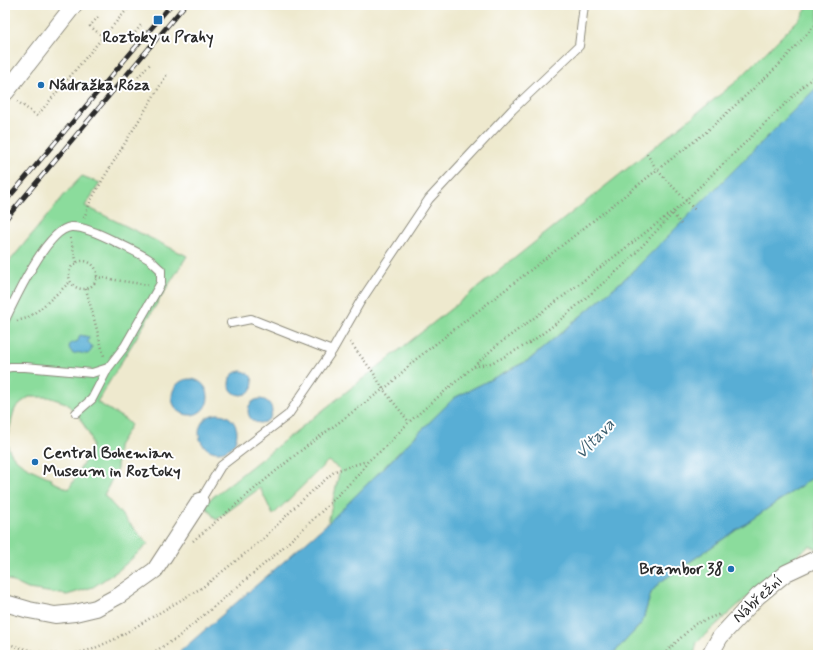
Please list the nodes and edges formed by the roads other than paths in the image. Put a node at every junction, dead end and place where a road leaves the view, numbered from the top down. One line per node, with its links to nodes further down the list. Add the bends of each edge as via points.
1 (74, 5): 3 (street)
2 (584, 5): 6 (lane, via 579,46 512,110 429,200 360,302)
3 (6, 92)
4 (9, 321): 8 (lane, via 25,279 58,233 70,227 80,227 106,237 150,260 161,270 159,286 125,346)
5 (231, 323): 6 (lane, via 251,319)
6 (332, 351): 10 (lane, via 288,415 221,466)
7 (7, 366): 8 (lane, via 92,374)
8 (108, 368): 9 (lane, via 92,399)
9 (76, 413)
10 (200, 501): 12 (street, via 155,570 120,595 96,608 55,615)
11 (818, 558): 13 (street, Nábřežní, via 786,573 758,596 720,637)
12 (5, 603)
13 (710, 655)

